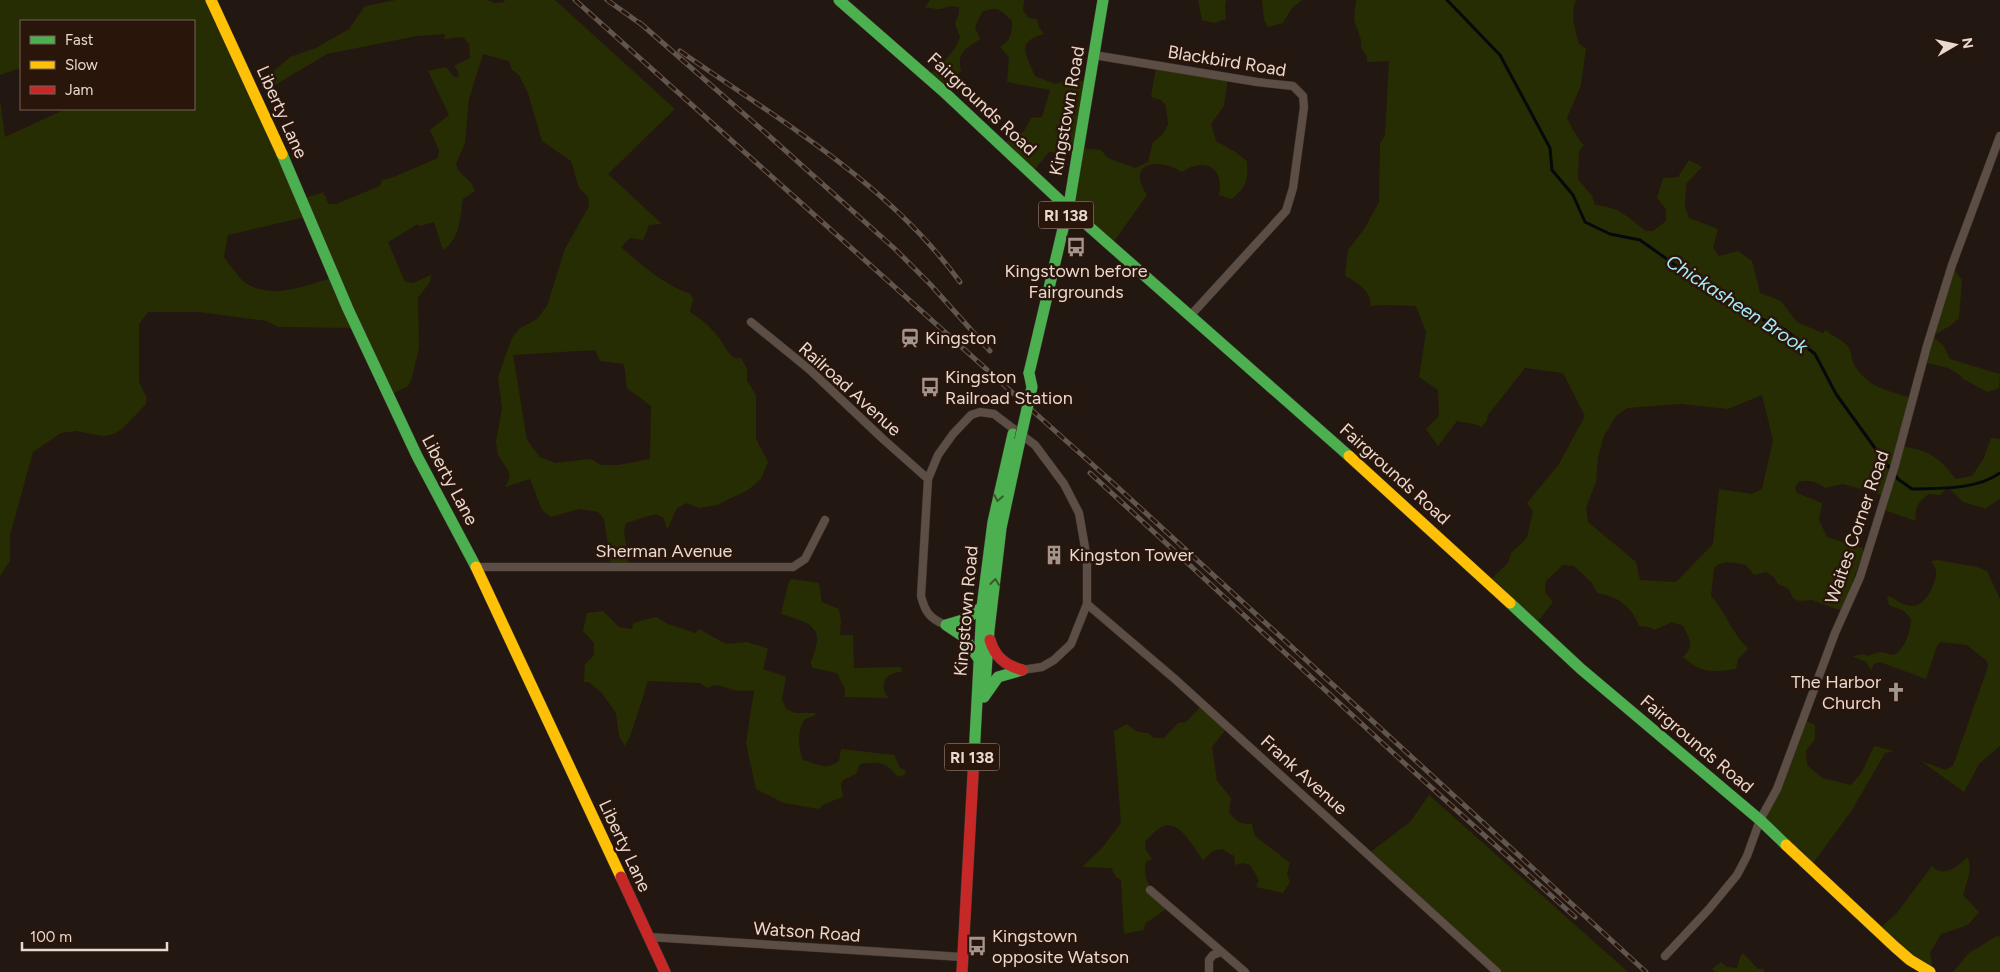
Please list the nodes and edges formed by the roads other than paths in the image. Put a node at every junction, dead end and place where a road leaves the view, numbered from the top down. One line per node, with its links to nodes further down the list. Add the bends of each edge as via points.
1 (211, 0): 12 (street, Liberty Lane, via 284,157 348,309 417,456)
2 (839, 0): 6 (street, Fairgrounds Road, via 943,91)
3 (1103, 0): 4 (street, Kingstown Road / RI 138)
4 (1094, 55): 6 (street, Kingstown Road / RI 138); 7 (street, Blackbird Road, via 1293,86 1303,96 1293,188 1286,211)
5 (2000, 136): 20 (street, Waites Corner Road, via 1952,265 1860,577 1835,633 1777,789)
6 (1068, 208): 7 (street, Fairgrounds Road); 9 (street, Kingstown Road / RI 138)
7 (1191, 315): 20 (street, Fairgrounds Road, via 1394,495 1581,669)
8 (751, 322): 10 (street, Railroad Avenue, via 810,370)
9 (1016, 437): 14 (street, Kingstown Road / RI 138, one-way to 14, via 993,522); 16 (street, Kingstown Road / RI 138, one-way to 9)
10 (928, 479): 13 (street, via 938,455 971,414 994,414 1034,445 1064,484 1079,513 1087,559); 15 (street, via 921,596 930,617)
11 (825, 520): 12 (street, Sherman Avenue, via 805,559 793,567)
12 (476, 567): 23 (street, Liberty Lane)
13 (1088, 604): 18 (street, via 1071,644 1042,667); 31 (street, Frank Avenue)
14 (982, 607): 15 (street, via 972,617); 17 (street, Kingstown Road / RI 138)
15 (946, 625): 17 (street, via 964,637)
16 (989, 630): 18 (street, via 997,656 1009,666); 19 (street, Kingstown Road / RI 138)
17 (978, 658): 21 (street, Kingstown Road / RI 138)
18 (1022, 670): 19 (street, via 998,677)
19 (984, 697): 21 (street, Kingstown Road / RI 138, via 974,838)
20 (1760, 820): 25 (street, Waites Corner Road, via 1737,875); 32 (street, Fairgrounds Road, via 1895,947)
21 (969, 856): 26 (street, Kingstown Road / RI 138)
22 (1150, 890): 24 (street)
23 (649, 937): 26 (street, Watson Road); 27 (street, Liberty Lane)
24 (1221, 952): 29 (street, via 1209,960); 30 (street)
25 (1665, 956)
26 (962, 957): 28 (street, Kingstown Road / RI 138)
27 (665, 972)
28 (962, 972)
29 (1209, 972)
30 (1245, 972)
31 (1498, 972)
32 (1930, 972)

